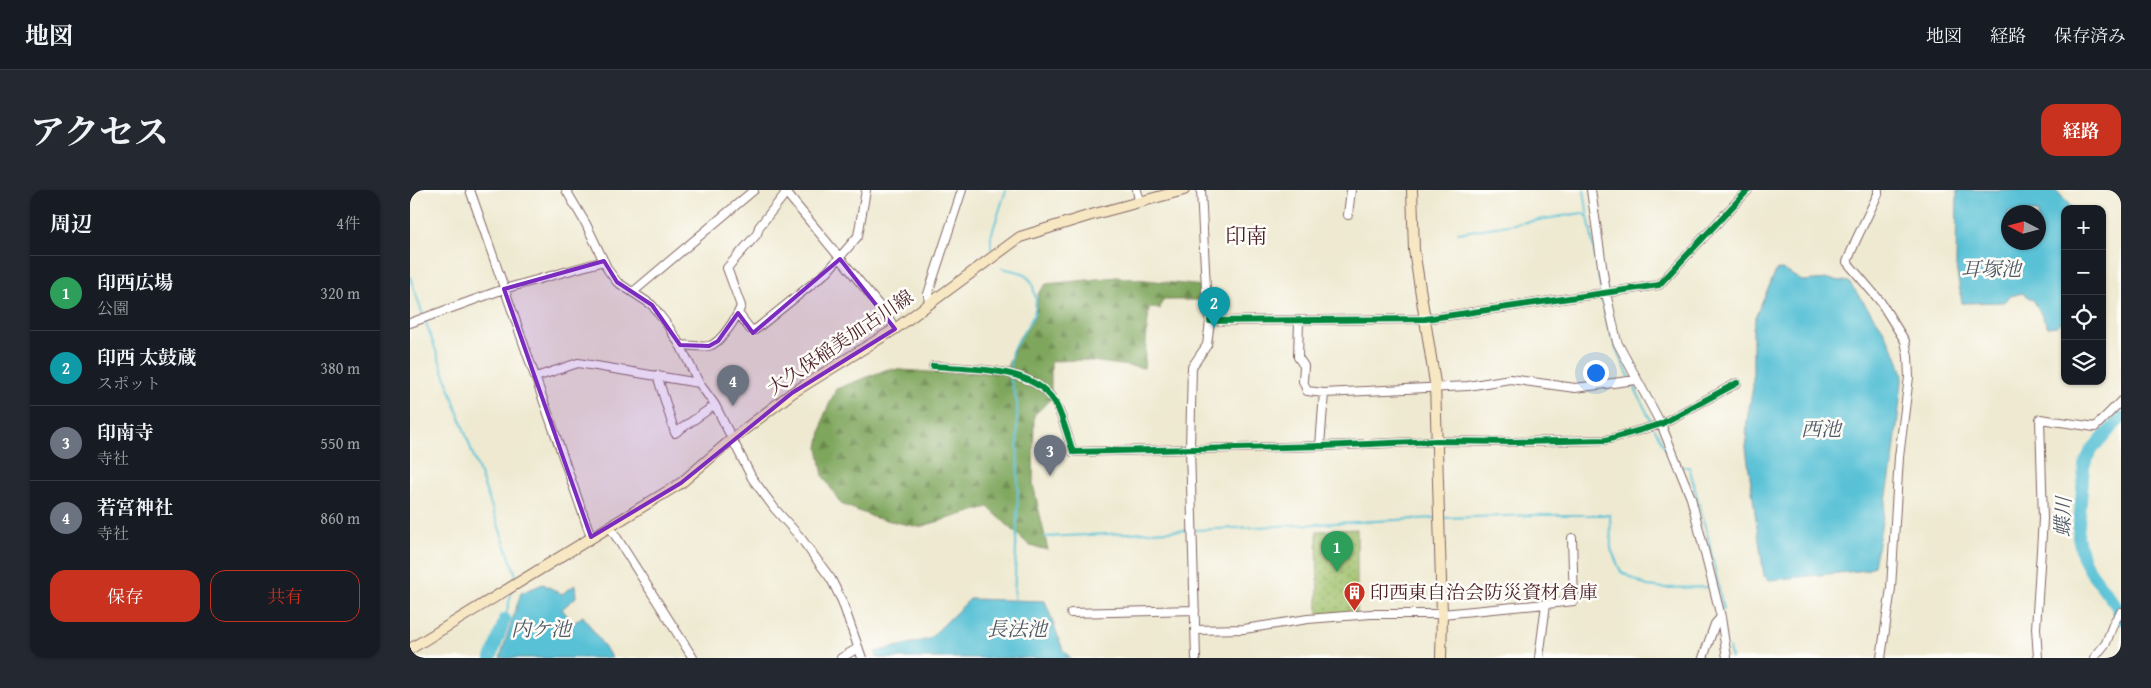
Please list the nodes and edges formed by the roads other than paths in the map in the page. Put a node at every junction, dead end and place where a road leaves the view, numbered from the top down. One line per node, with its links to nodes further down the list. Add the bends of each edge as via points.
1 (470, 190): 19 (street)
2 (566, 190): 18 (street)
3 (754, 190): 20 (street)
4 (866, 190): 17 (street, via 858,236)
5 (962, 190): 22 (street, via 928,294)
6 (1137, 190): 15 (street)
7 (1184, 190): 15 (main road, 大久保稲美加古川線)
8 (1201, 190): 26 (street)
9 (1351, 190): 16 (street)
10 (1412, 190): 24 (main road, via 1414,250)
11 (1591, 190): 21 (street)
12 (1748, 190): 21 (street, via 1659,285)
13 (1878, 190): 67 (street, via 1848,262 1880,301 1905,341 1908,356 1909,377 1899,457 1891,588)
14 (785, 192): 17 (street); 23 (street, via 758,227 757,234 727,268 741,306)
15 (1139, 201): 22 (main road, 大久保稲美加古川線, via 1020,237)
16 (1348, 216)
17 (840, 259): 23 (street, via 755,330 750,329); 28 (street)
18 (604, 261): 19 (street); 20 (street, via 617,282)
19 (504, 289): 27 (street); 32 (street)
20 (633, 292): 29 (street, via 652,305)
21 (1606, 293): 24 (street); 33 (street, via 1617,342)
22 (928, 304): 28 (main road, 大久保稲美加古川線)
23 (738, 313): 29 (street, via 718,341 709,346)
24 (1425, 319): 25 (street); 36 (main road)
25 (1299, 320): 26 (street); 38 (street, via 1298,357 1304,366 1303,382 1307,391)
26 (1210, 321): 46 (street, via 1207,345 1192,367)
27 (410, 323)
28 (896, 329): 43 (main road, 大久保稲美加古川線, via 792,393)
29 (680, 344): 34 (street)
30 (932, 366): 46 (street, via 1009,373 1039,386 1054,401 1073,452)
31 (657, 374): 32 (street, via 578,363); 34 (street); 41 (street, via 675,433)
32 (536, 377): 48 (street)
33 (1636, 380): 36 (street, via 1575,388 1510,379 1468,386); 42 (street)
34 (700, 383): 41 (street)
35 (1737, 383): 42 (street)
36 (1435, 386): 37 (street); 44 (main road)
37 (1385, 390): 38 (street); 39 (street)
38 (1324, 394): 45 (street)
39 (1386, 398)
40 (2121, 401): 68 (street, via 2095,426 2040,419 2043,519 2036,628)
41 (715, 405): 43 (street)
42 (1661, 424): 44 (street, via 1606,440); 55 (street, via 1691,498)
43 (732, 439): 47 (main road, 大久保稲美加古川線, via 681,482); 57 (street, via 752,478 831,579)
44 (1437, 441): 45 (street); 54 (main road)
45 (1320, 446): 46 (street)
46 (1190, 448): 51 (street)
47 (610, 527): 48 (main road, 大久保稲美加古川線); 59 (street)
48 (591, 536): 58 (main road, 大久保稲美加古川線)
49 (1572, 538): 50 (street, via 1574,601)
50 (1546, 604): 54 (street); 64 (street)
51 (1195, 610): 53 (street); 56 (street)
52 (2121, 612): 69 (street, via 2106,643)
53 (1071, 614)
54 (1442, 614): 56 (street, via 1371,614 1244,629); 63 (main road)
55 (1722, 617): 65 (street, via 1715,624); 66 (street)
56 (1195, 630): 62 (street)
57 (858, 648): 60 (street); 61 (street)
58 (410, 649)
59 (693, 658)
60 (842, 658)
61 (862, 658)
62 (1196, 658)
63 (1441, 658)
64 (1539, 658)
65 (1703, 658)
66 (1727, 658)
67 (1881, 658)
68 (2038, 658)
69 (2094, 658)

